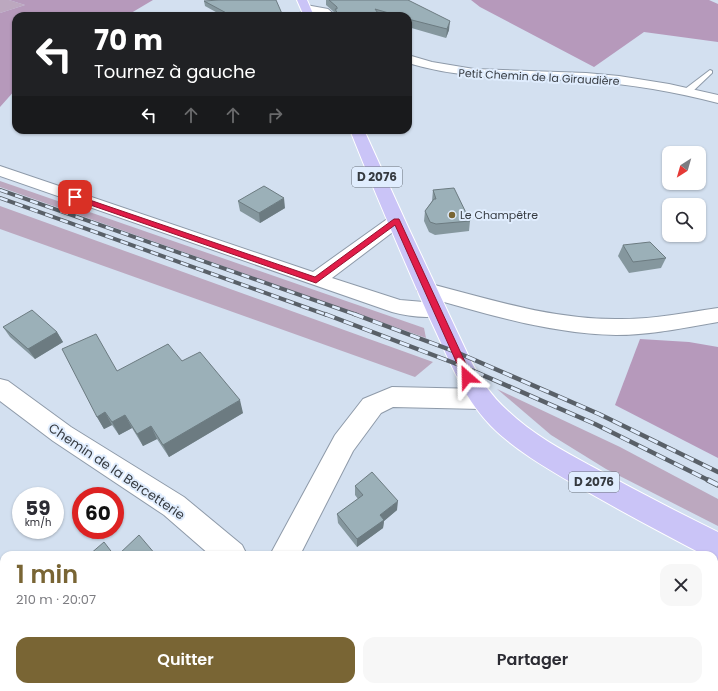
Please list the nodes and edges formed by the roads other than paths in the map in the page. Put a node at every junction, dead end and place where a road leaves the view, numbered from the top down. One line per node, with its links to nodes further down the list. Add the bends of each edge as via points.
1 (306, 9): 2 (street)
2 (325, 12)
3 (412, 61): 5 (street, Petit Chemin de la Giraudière, via 456,72 585,77)
4 (710, 72): 5 (lane)
5 (688, 91): 6 (street, Petit Chemin de la Giraudière)
6 (718, 99)
7 (359, 134): 9 (main road, D 2076)
8 (0, 171): 10 (street)
9 (396, 221): 10 (street); 11 (main road, D 2076)
10 (316, 280): 12 (street, via 399,307)
11 (427, 290): 12 (main road, D 2076); 13 (street, via 523,314 595,326 646,325)
12 (436, 310): 15 (main road, D 2076, via 472,387)
13 (718, 315)
14 (3, 396): 17 (street, Chemin de la Bercetterie, via 174,506)
15 (481, 399): 16 (main road, D 2076, via 513,429 566,466); 18 (street, via 392,397 372,406 344,443)
16 (718, 547)
17 (227, 551)
18 (287, 551)

